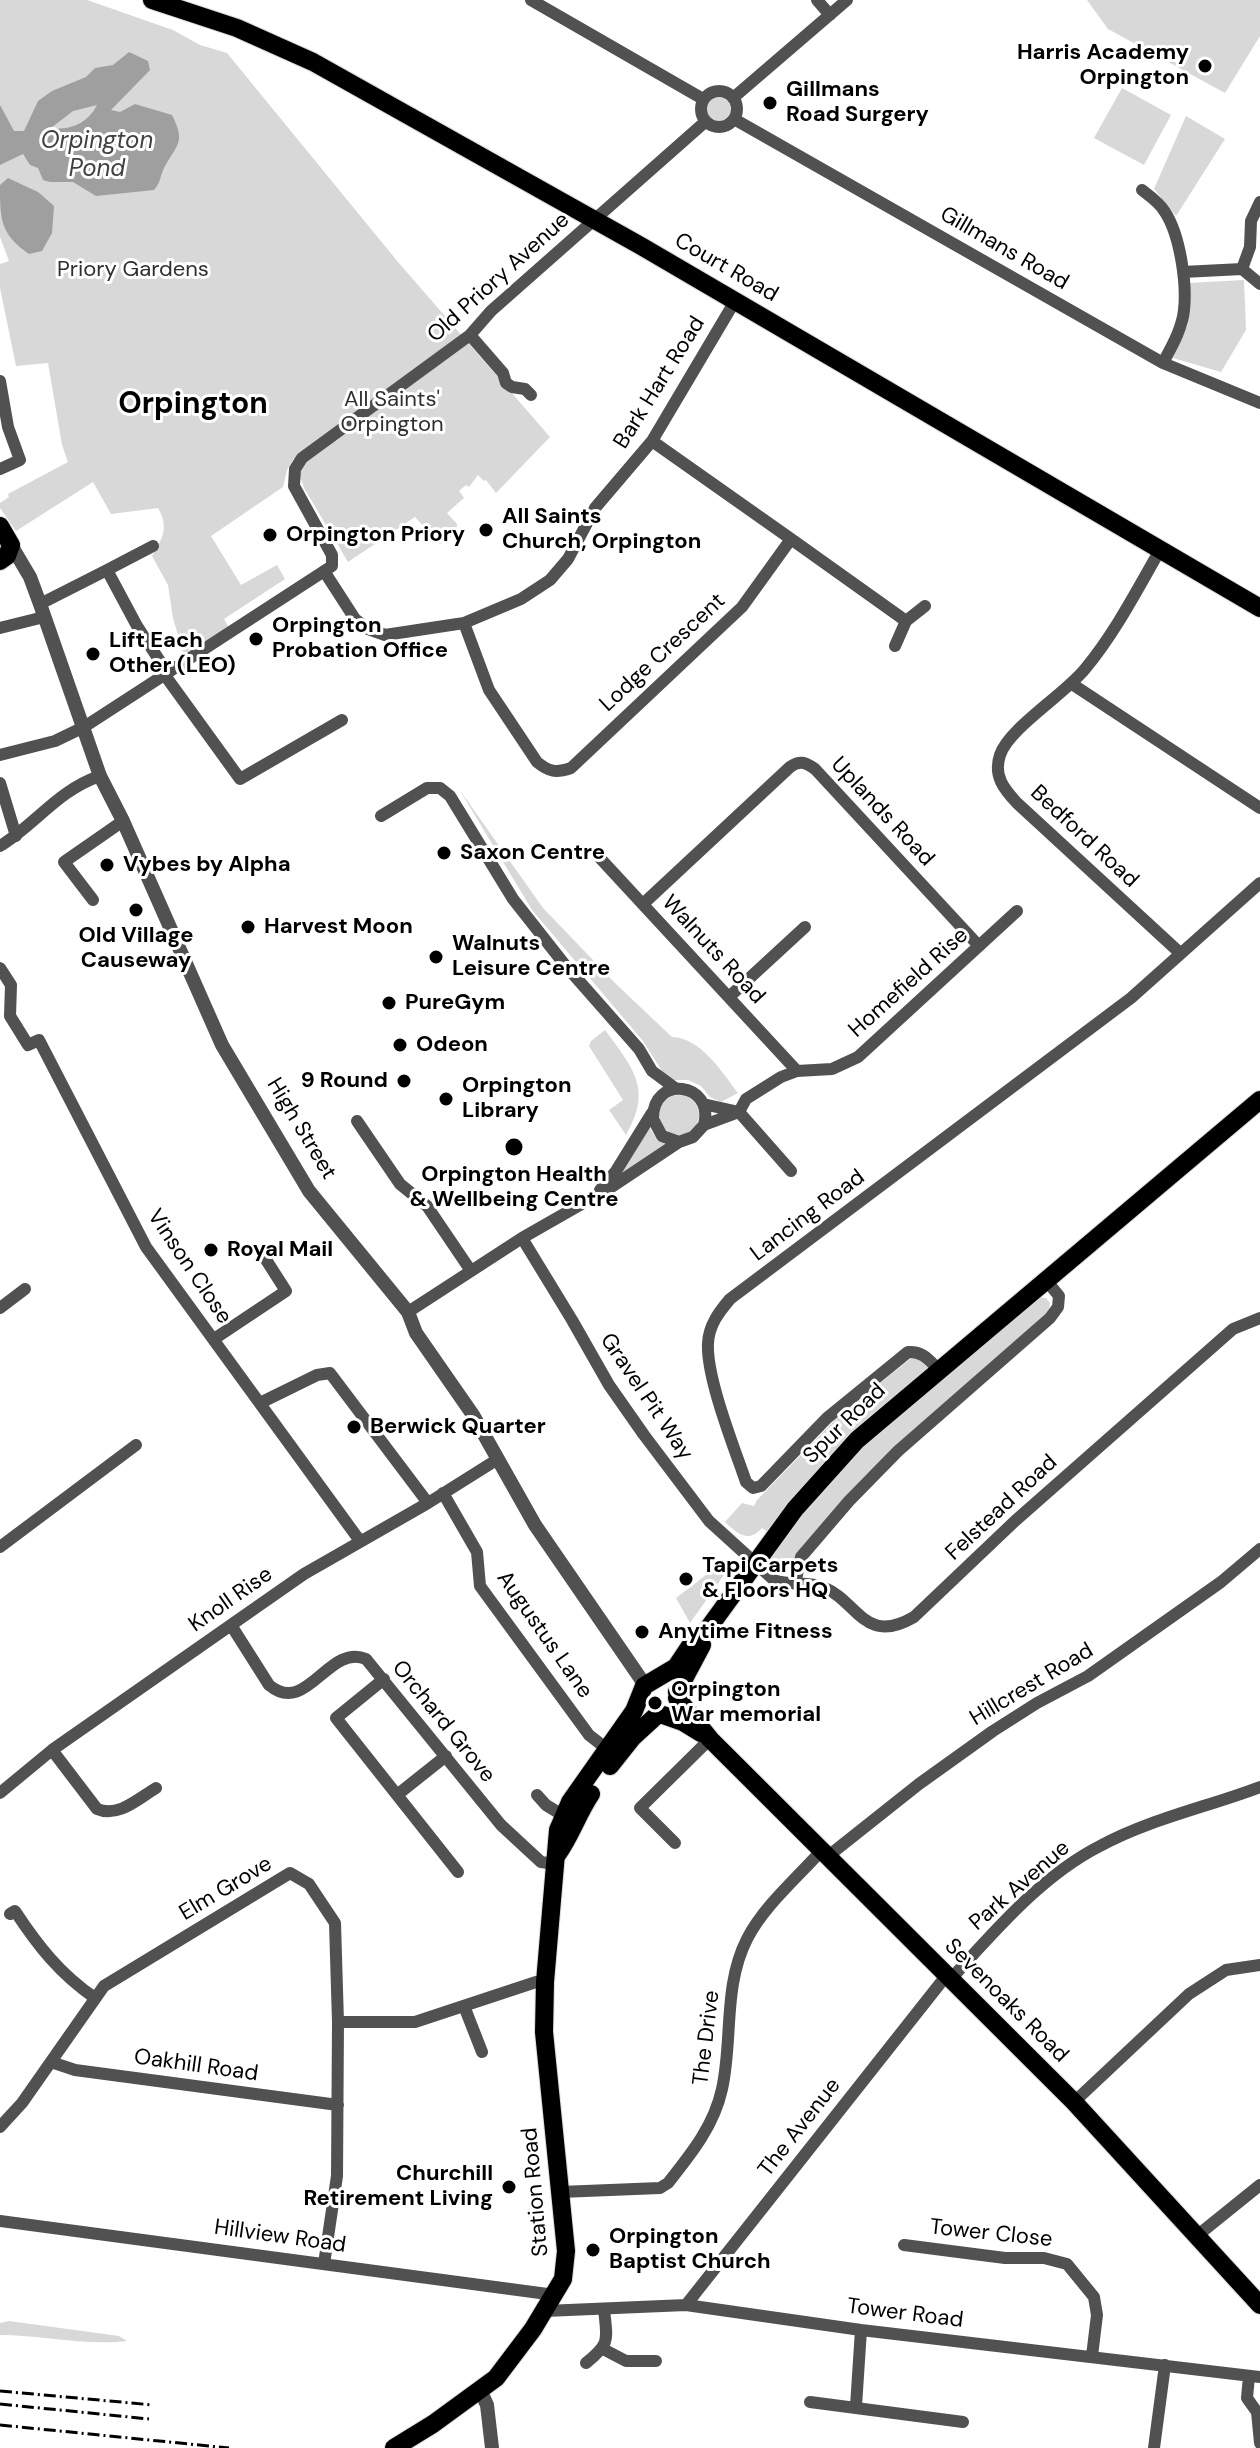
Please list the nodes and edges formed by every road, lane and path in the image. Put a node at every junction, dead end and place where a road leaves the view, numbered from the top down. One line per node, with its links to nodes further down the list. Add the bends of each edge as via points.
1 (152, 0): 12 (main road, Court Road, via 237,28 313,62)
2 (531, 0): 7 (street)
3 (817, 0): 5 (street)
4 (847, 0): 5 (street)
5 (830, 15): 6 (street)
6 (733, 98): 7 (street, via 712,92); 8 (street)
7 (703, 99): 9 (street, via 700,111)
8 (734, 119): 9 (street, via 726,126); 18 (street, Gillmans Road)
9 (705, 122): 12 (street, Old Priory Avenue)
10 (1142, 190): 14 (street, via 1165,211)
11 (1260, 202): 13 (street)
12 (594, 219): 16 (main road, Court Road); 17 (street, Old Priory Avenue)
13 (1242, 269): 14 (street); 15 (street)
14 (1183, 272): 18 (street, via 1184,312)
15 (1260, 284)
16 (735, 301): 22 (street, Bark Hart Road); 28 (main road, Court Road)
17 (470, 335): 20 (street, via 506,383); 31 (street, Old Priory Avenue, via 297,463 294,486 332,555 332,566)
18 (1163, 363): 21 (street, Gillmans Road)
19 (0, 381): 23 (street, via 20,460)
20 (531, 395)
21 (1260, 403)
22 (652, 441): 25 (street); 37 (street, Bark Hart Road, via 595,508 568,559 550,580 521,599)
23 (0, 469)
24 (0, 526): 26 (main road, High Street)
25 (791, 539): 36 (street); 37 (street, Lodge Crescent, via 742,607 571,768 558,772 537,762 489,690)
26 (11, 545): 29 (main road); 32 (street, High Street)
27 (153, 546): 30 (street)
28 (1160, 550): 34 (main road, Court Road); 41 (street, Bedford Road, via 1113,630)
29 (0, 563): 32 (street)
30 (107, 570): 35 (street); 40 (street)
31 (324, 571): 37 (street, Bark Hart Road, via 355,619 368,629 385,635); 40 (street)
32 (30, 577): 35 (street, High Street)
33 (925, 606): 36 (street)
34 (1260, 608)
35 (42, 611): 38 (street); 43 (street, High Street)
36 (906, 621): 39 (street)
37 (464, 623)
38 (0, 628)
39 (895, 646)
40 (165, 673): 42 (street, via 240,779); 43 (street)
41 (1072, 684): 47 (street); 59 (street, Bedford Road, via 1009,740 998,762 998,778 1017,803)
42 (342, 720)
43 (84, 727): 44 (street, via 55,741); 45 (street, High Street)
44 (0, 755)
45 (100, 776): 49 (street, High Street); 50 (street, via 78,784)
46 (0, 783): 50 (street)
47 (1260, 808)
48 (381, 816): 63 (street, via 427,788 440,788 450,796 513,899)
49 (123, 821): 54 (street, via 64,862); 81 (street, High Street, via 228,1056 314,1198)
50 (16, 836): 51 (street)
51 (0, 846)
52 (599, 857): 55 (street, Walnuts Road)
53 (1260, 883): 59 (street, Lancing Road)
54 (93, 900)
55 (643, 904): 58 (street, Uplands Road, via 790,767 806,762); 61 (street, Walnuts Road)
56 (1017, 911): 58 (street, Homefield Rise)
57 (805, 927): 61 (street)
58 (979, 946): 64 (street, Homefield Rise, via 858,1057 832,1069)
59 (1180, 953): 84 (street, Lancing Road, via 1131,998 730,1299 716,1315 708,1340 709,1364 746,1482 753,1488 908,1352 925,1355)
60 (0, 968): 62 (street, Vinson Close, via 11,985)
61 (729, 997): 64 (street, Walnuts Road)
62 (5, 1019): 83 (street, Vinson Close, via 28,1045 39,1040 146,1247)
63 (652, 1071): 65 (street); 68 (street)
64 (797, 1071): 69 (street, Homefield Rise, via 746,1099)
65 (675, 1088): 67 (street, via 691,1091); 68 (street, via 661,1096)
66 (1260, 1100): 78 (main road, Spur Road)
67 (703, 1104): 69 (street); 71 (street)
68 (653, 1110): 72 (street, via 658,1132); 74 (street, Homefield Rise)
69 (739, 1112): 71 (street, Homefield Rise); 73 (street)
70 (357, 1121): 77 (street, via 400,1184 427,1206)
71 (704, 1125): 72 (street, Homefield Rise)
72 (679, 1142): 74 (street, Homefield Rise)
73 (791, 1171)
74 (597, 1193): 75 (street, Homefield Rise)
75 (522, 1238): 77 (street, Homefield Rise); 93 (street, Gravel Pit Way, via 629,1414 709,1521)
76 (263, 1255): 83 (street, via 286,1291)
77 (471, 1271): 81 (street, Homefield Rise)
78 (1046, 1280): 84 (main road, Spur Road); 94 (street, via 1059,1296 1050,1318 849,1501 801,1557)
79 (25, 1289): 80 (street)
80 (0, 1308)
81 (408, 1312): 87 (street, High Street, via 416,1333)
82 (1260, 1318): 94 (street, Felstead Road, via 1233,1329 902,1624 873,1625 828,1590)
83 (214, 1339): 85 (street, Vinson Close)
84 (939, 1370): 93 (main road, Spur Road, via 848,1449)
85 (260, 1403): 89 (street, via 330,1373); 90 (street, Vinson Close)
86 (136, 1445): 91 (street)
87 (498, 1459): 88 (street, Knoll Rise); 98 (street, High Street, via 543,1537)
88 (443, 1493): 89 (street, Knoll Rise); 102 (street, Augustus Lane, via 477,1552 480,1586 589,1735)
89 (428, 1503): 90 (street, Knoll Rise)
90 (360, 1541): 95 (street, Knoll Rise)
91 (0, 1547)
92 (1260, 1549): 113 (street, Hillcrest Road, via 1088,1676 993,1731)
93 (756, 1561): 94 (street, Felstead Road, via 774,1580); 96 (main road, Spur Road)
94 (795, 1584)
95 (231, 1625): 97 (street, Orchard Grove, via 278,1692 290,1695 356,1654); 103 (street, Knoll Rise)
96 (707, 1630): 98 (main road, Spur Road, via 676,1667); 99 (main road, Spur Road)
97 (384, 1679): 104 (street, Orchard Grove); 109 (street, via 336,1718)
98 (649, 1687): 99 (main road, via 671,1683); 100 (main road, via 645,1710); 102 (main road, Station Road)
99 (677, 1695): 100 (main road, via 673,1708); 101 (main road, Sevenoaks Road)
100 (660, 1715): 101 (main road, Sevenoaks Road); 111 (main road, Station Road, via 617,1756)
101 (710, 1739): 112 (street, via 640,1808); 113 (main road, Sevenoaks Road)
102 (607, 1749): 111 (main road, Station Road)
103 (52, 1750): 107 (street, via 97,1809 106,1813); 108 (street, Knoll Rise)
104 (446, 1756): 109 (street); 114 (street, Orchard Grove, via 501,1825 541,1862)
105 (0, 1774): 108 (street)
106 (1260, 1787): 118 (street, Park Avenue, via 1097,1847 1015,1912)
107 (156, 1788)
108 (3, 1790)
109 (397, 1795): 115 (street)
110 (537, 1795): 111 (street)
111 (569, 1819): 114 (main road, Station Road, via 567,1842)
112 (675, 1843)
113 (824, 1854): 118 (main road, Sevenoaks Road); 129 (street, The Drive, via 760,1917 746,1941 736,1968 722,2089 702,2139 668,2183 660,2188)
114 (556, 1861): 119 (main road, Station Road)
115 (458, 1872)
116 (10, 1914): 120 (street, via 15,1911 56,1967)
117 (1260, 1965): 125 (street, via 1226,1970 1189,1994)
118 (948, 1978): 125 (main road, Sevenoaks Road); 135 (street, The Avenue)
119 (545, 1982): 121 (street); 129 (main road, Station Road, via 545,2050)
120 (95, 1998): 122 (street, Elm Grove, via 104,1986 290,1873 309,1884 335,1923); 124 (street, Elm Grove)
121 (464, 2006): 122 (street, via 415,2022); 123 (street)
122 (338, 2022): 126 (street, Elm Grove)
123 (482, 2052)
124 (51, 2062): 126 (street, Oakhill Road, via 75,2070); 127 (street, Elm Grove)
125 (1074, 2102): 131 (main road, Sevenoaks Road)
126 (338, 2105): 133 (street, Elm Grove, via 337,2176)
127 (0, 2127)
128 (1260, 2185): 131 (street)
129 (560, 2192): 134 (main road, Station Road, via 567,2259)
130 (0, 2221): 133 (street, Hillview Road)
131 (1198, 2235): 136 (main road, Sevenoaks Road)
132 (904, 2245): 140 (street, Tower Close, via 1063,2262 1094,2297)
133 (324, 2264): 134 (street, Hillview Road)
134 (550, 2303): 137 (street, Tower Road); 145 (main road, Station Road)
135 (686, 2305): 137 (street, Tower Road); 138 (street, Tower Road)
136 (1260, 2305)
137 (604, 2309): 139 (street)
138 (861, 2330): 140 (street, Tower Road); 147 (street)
139 (603, 2349): 141 (street, via 626,2361); 142 (street)
140 (1092, 2356): 143 (street, Tower Road)
141 (656, 2361)
142 (586, 2363)
143 (1165, 2365): 144 (street, Tower Road); 152 (street)
144 (1254, 2376): 149 (street, via 1247,2398 1257,2412)
145 (481, 2392): 150 (main road, Station Road); 151 (street)
146 (810, 2402): 147 (street)
147 (856, 2406): 148 (street)
148 (963, 2422)
149 (1260, 2443)
150 (394, 2448)
151 (492, 2448)
152 (1154, 2448)

